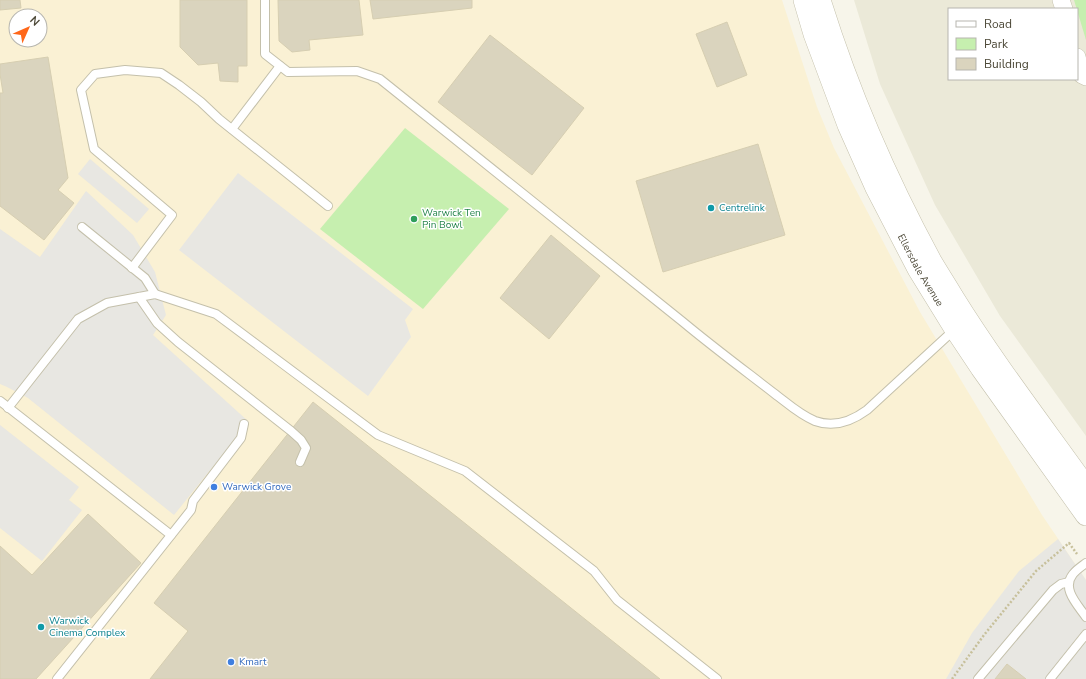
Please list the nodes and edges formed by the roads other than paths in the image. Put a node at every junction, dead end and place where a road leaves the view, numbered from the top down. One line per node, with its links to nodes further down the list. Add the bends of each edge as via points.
1 (265, 0): 5 (lane, via 265,54)
2 (804, 0): 13 (street, Ellersdale Avenue, via 848,125 873,181 918,269)
3 (820, 0): 13 (street, Ellersdale Avenue, via 862,119)
4 (1078, 61): 6 (street, via 1082,75)
5 (280, 66): 7 (lane); 13 (lane, via 288,72 357,70 380,79 733,362 815,421 837,424 859,416)
6 (1086, 77)
7 (232, 129): 8 (lane); 10 (lane, via 201,102 161,73 125,70 95,74 81,90 94,150 172,215)
8 (328, 206)
9 (82, 227): 10 (lane)
10 (132, 268): 11 (lane, via 144,278)
11 (155, 294): 12 (lane); 26 (lane, via 216,314 378,435 465,471 594,571 617,600)
12 (139, 297): 15 (lane, via 107,303 78,319); 17 (lane, via 157,323 178,342 301,440 306,448)
13 (961, 324): 18 (street, Ellersdale Avenue, via 994,359); 19 (street, Ellersdale Avenue, via 981,368)
14 (0, 402): 15 (lane)
15 (8, 408): 20 (lane)
16 (244, 424): 20 (lane, via 241,438 193,501 191,510)
17 (300, 462)
18 (1086, 487)
19 (1086, 514)
20 (171, 536): 25 (lane)
21 (1086, 564): 22 (lane, via 1073,573)
22 (1069, 582): 23 (lane, via 1071,596); 27 (lane, via 1053,590)
23 (1086, 617)
24 (1086, 634): 28 (lane)
25 (57, 679)
26 (717, 679)
27 (978, 679)
28 (1050, 679)

